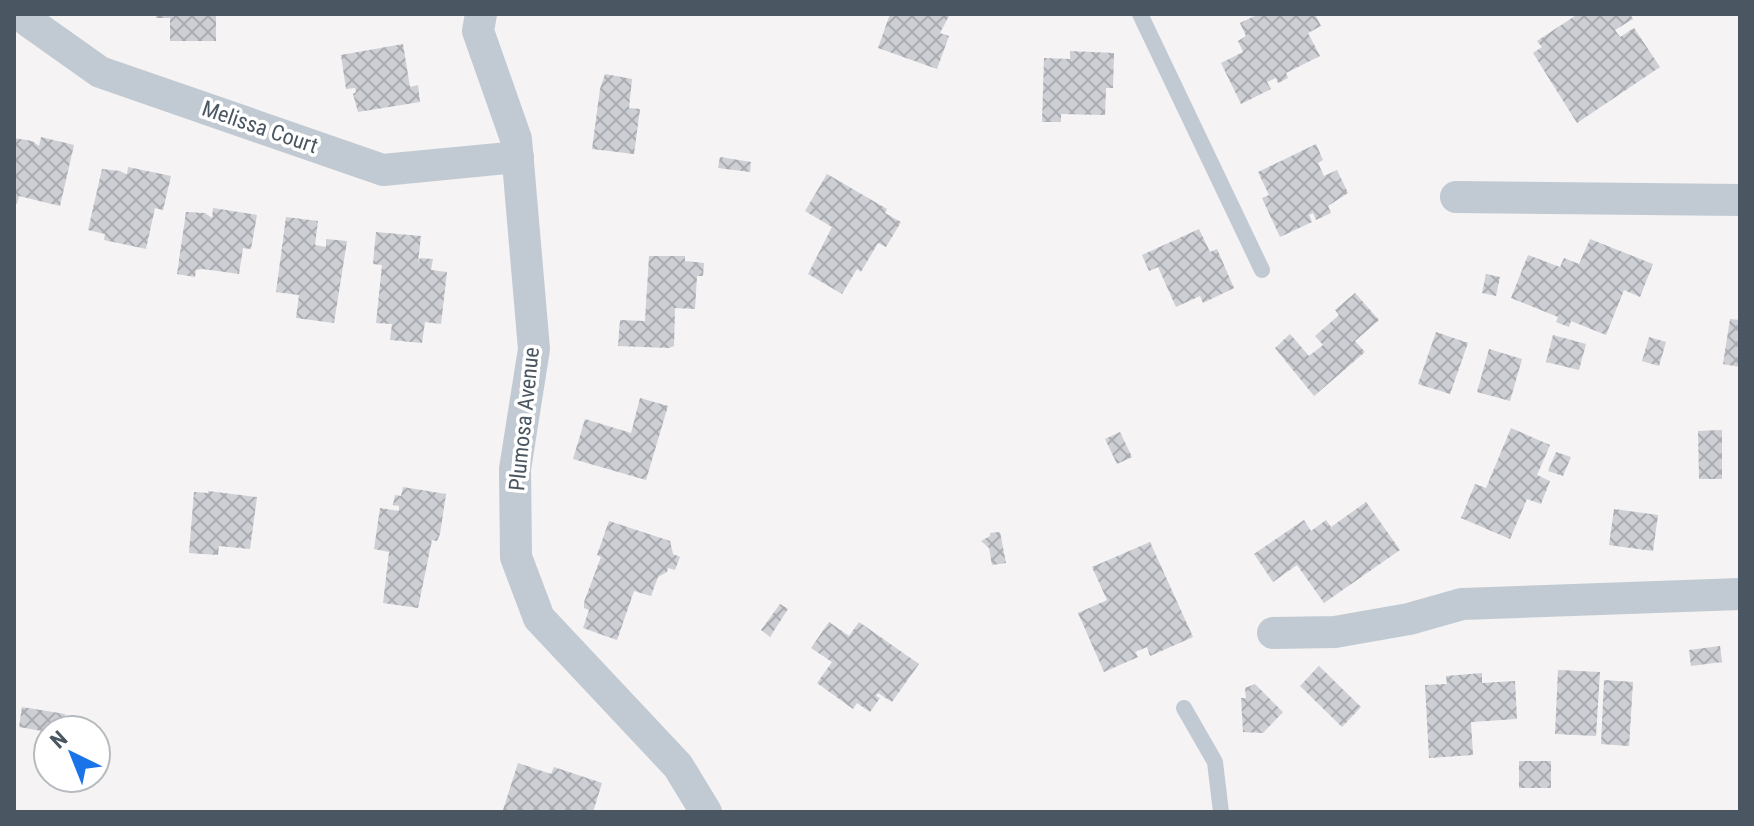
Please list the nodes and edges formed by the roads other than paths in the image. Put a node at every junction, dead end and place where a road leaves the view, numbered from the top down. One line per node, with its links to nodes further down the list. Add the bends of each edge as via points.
1 (23, 14): 4 (street, Melissa Court, via 100,72 383,170)
2 (481, 14): 4 (street, Plumosa Avenue, via 478,31)
3 (1140, 14): 7 (lane)
4 (518, 157): 11 (street, Plumosa Avenue, via 534,349 515,469 516,557 539,618 678,766)
5 (1456, 197): 6 (street)
6 (1740, 200)
7 (1262, 270)
8 (1740, 594): 9 (street, via 1462,604 1335,632)
9 (1273, 633)
10 (1184, 708): 12 (lane, via 1215,762)
11 (706, 812)
12 (1221, 812)

